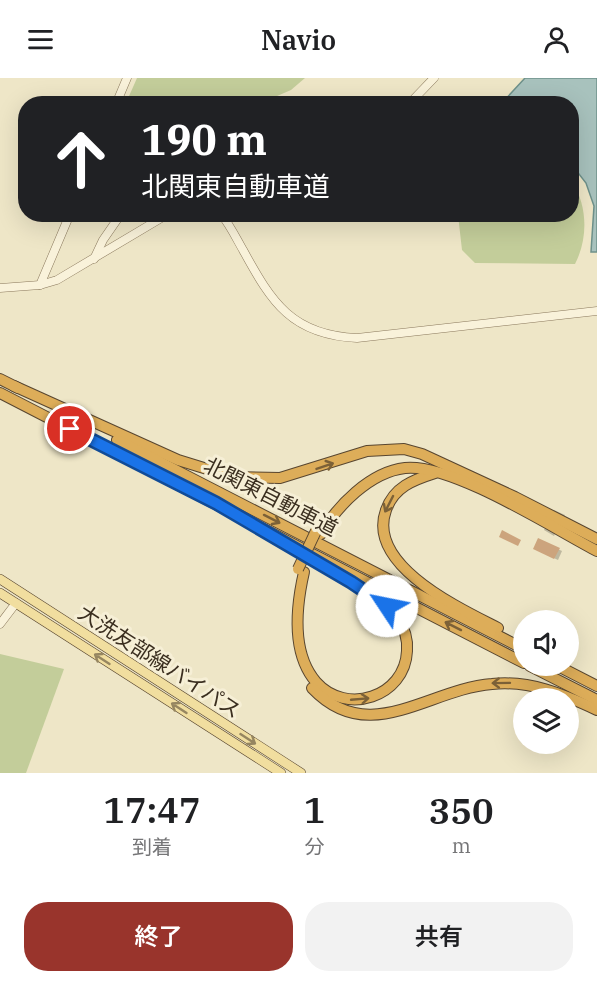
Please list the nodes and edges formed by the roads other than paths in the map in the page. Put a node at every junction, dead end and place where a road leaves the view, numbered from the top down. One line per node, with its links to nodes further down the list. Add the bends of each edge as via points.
1 (127, 78): 3 (street)
2 (434, 78): 4 (street)
3 (119, 96)
4 (417, 96)
5 (67, 222): 10 (street)
6 (115, 222): 9 (street)
7 (155, 222): 9 (street)
8 (226, 222): 12 (street, via 278,306 292,319 322,333 357,338)
9 (94, 259): 10 (street)
10 (40, 285): 11 (street)
11 (0, 288)
12 (597, 311)
13 (0, 379): 14 (highway, 北関東自動車道)
14 (14, 386): 16 (highway, one-way to 16, via 178,460 233,477 280,478 381,449 404,449); 28 (highway, 北関東自動車道, one-way to 28)
15 (0, 393): 18 (highway, 北関東自動車道)
16 (434, 461): 19 (highway, via 400,463 368,476 339,500); 20 (highway)
17 (435, 473): 19 (highway, via 403,468 380,477 342,506); 21 (highway, via 480,490); 27 (highway, one-way to 27, via 407,483 392,497 383,524 389,552 414,578)
18 (216, 503): 22 (highway, one-way to 18, via 297,626 310,673 325,690 346,699 365,699 386,690 400,675 407,656 406,634 397,616 368,592); 29 (highway, 北関東自動車道, one-way to 18)
19 (318, 533): 22 (highway)
20 (597, 539)
21 (597, 551)
22 (301, 571): 35 (highway, one-way to 22, via 547,689 508,683 459,689 390,714 358,714 339,708 309,684 299,664 291,625 293,595)
23 (0, 579): 37 (main road, 大洗友部線バイパス, one-way to 37)
24 (0, 593): 25 (main road, 大洗友部線バイパス)
25 (16, 603): 26 (street); 36 (main road, 大洗友部線バイパス, one-way to 25)
26 (0, 624)
27 (513, 635)
28 (513, 643)
29 (513, 657)
30 (579, 673): 33 (highway)
31 (550, 676): 34 (highway)
32 (579, 676): 33 (highway)
33 (597, 685)
34 (597, 700)
35 (597, 710)
36 (281, 773)
37 (301, 773)

